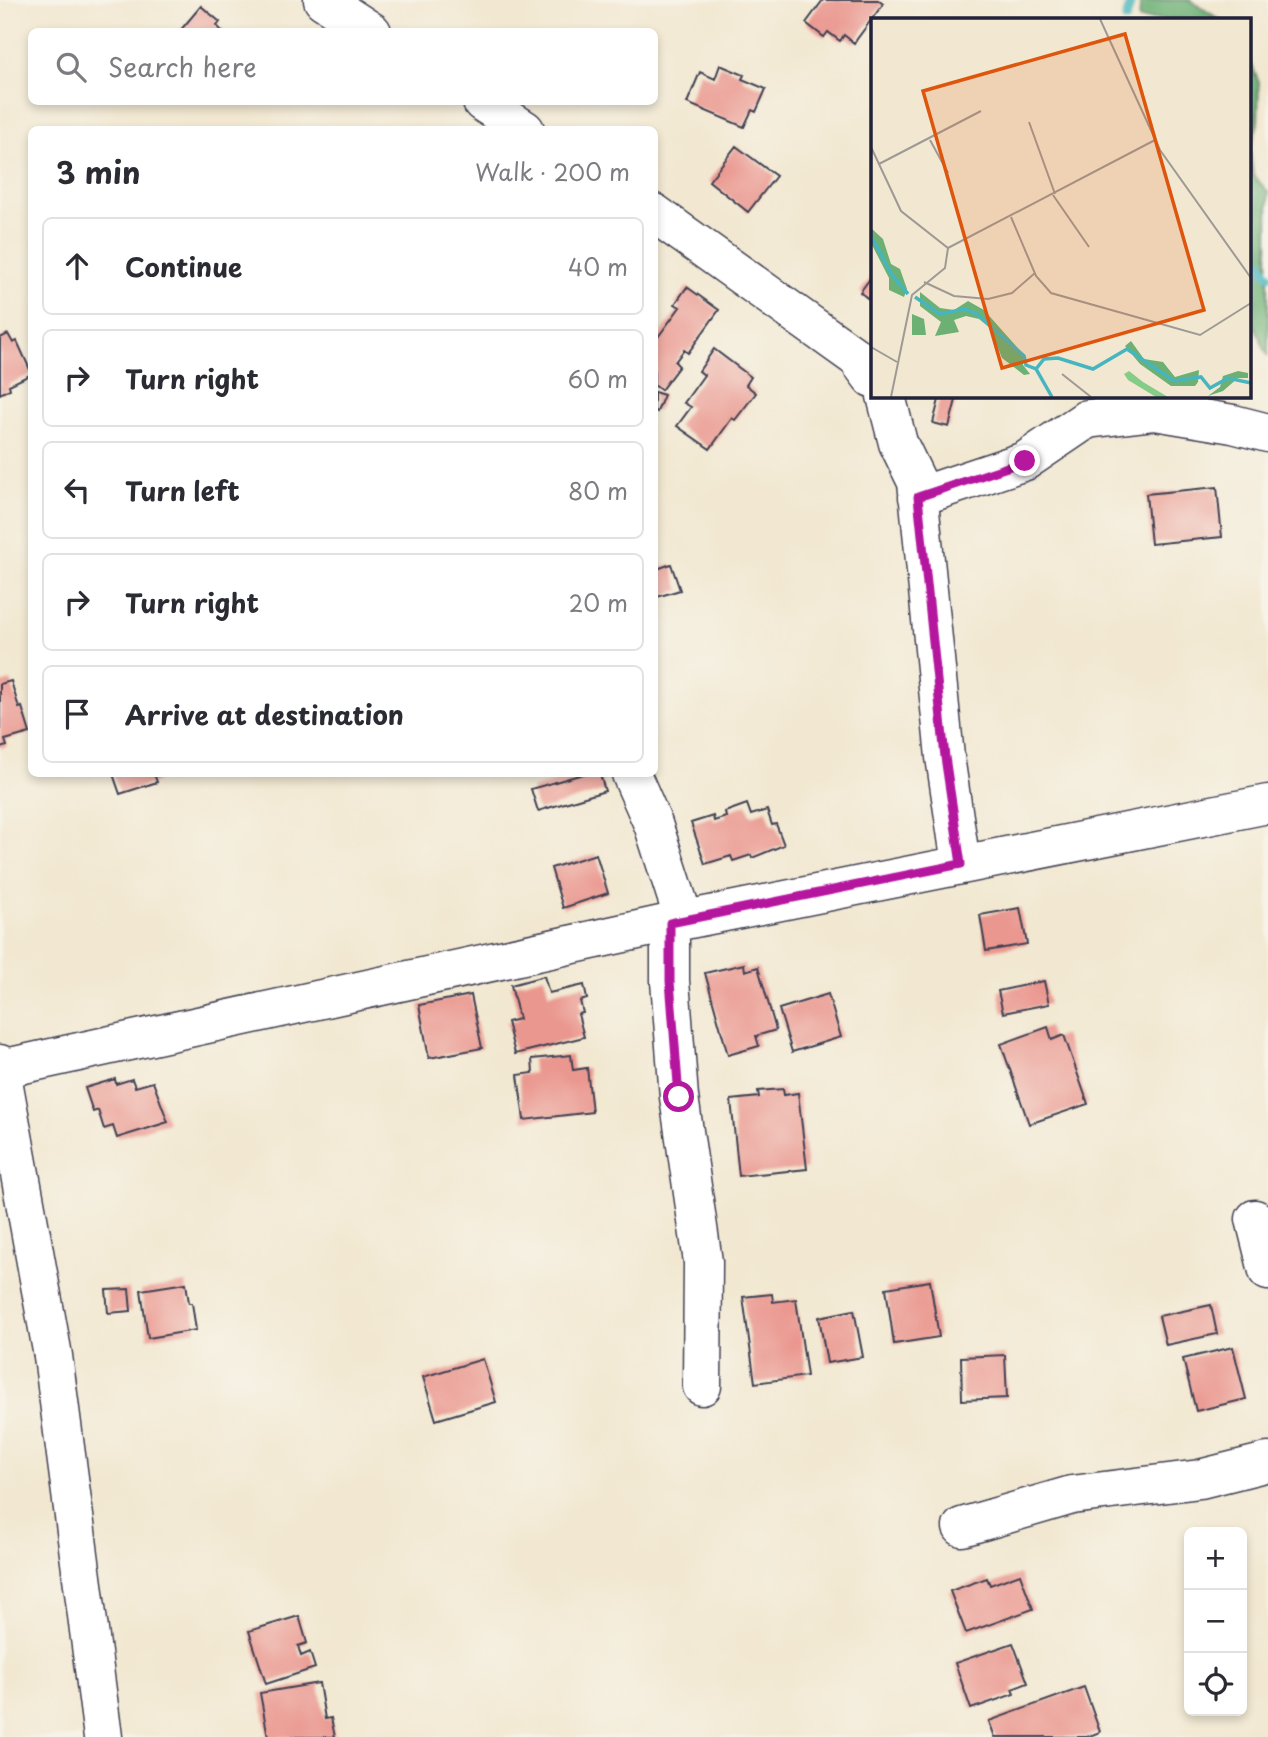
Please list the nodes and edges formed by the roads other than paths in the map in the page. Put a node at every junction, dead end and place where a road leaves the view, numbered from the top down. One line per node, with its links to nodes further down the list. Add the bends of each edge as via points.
1 (323, 0): 2 (street)
2 (366, 28)
3 (487, 105): 4 (street)
4 (519, 126)
5 (658, 216): 6 (street, via 857,358)
6 (871, 376)
7 (886, 397): 9 (street, via 898,443 917,482)
8 (1268, 433): 9 (street, via 1155,411 1087,419 1025,461)
9 (918, 497): 12 (street)
10 (632, 777): 13 (street, via 653,824)
11 (1268, 804): 12 (street)
12 (961, 864): 13 (street)
13 (677, 921): 14 (street); 17 (street, via 670,981 679,1097 703,1262)
14 (1, 1067): 20 (street, via 52,1356)
15 (1255, 1219): 16 (street)
16 (1268, 1270)
17 (702, 1385)
18 (1268, 1462): 19 (street, via 1200,1479 1072,1495)
19 (962, 1527)
20 (103, 1737)

